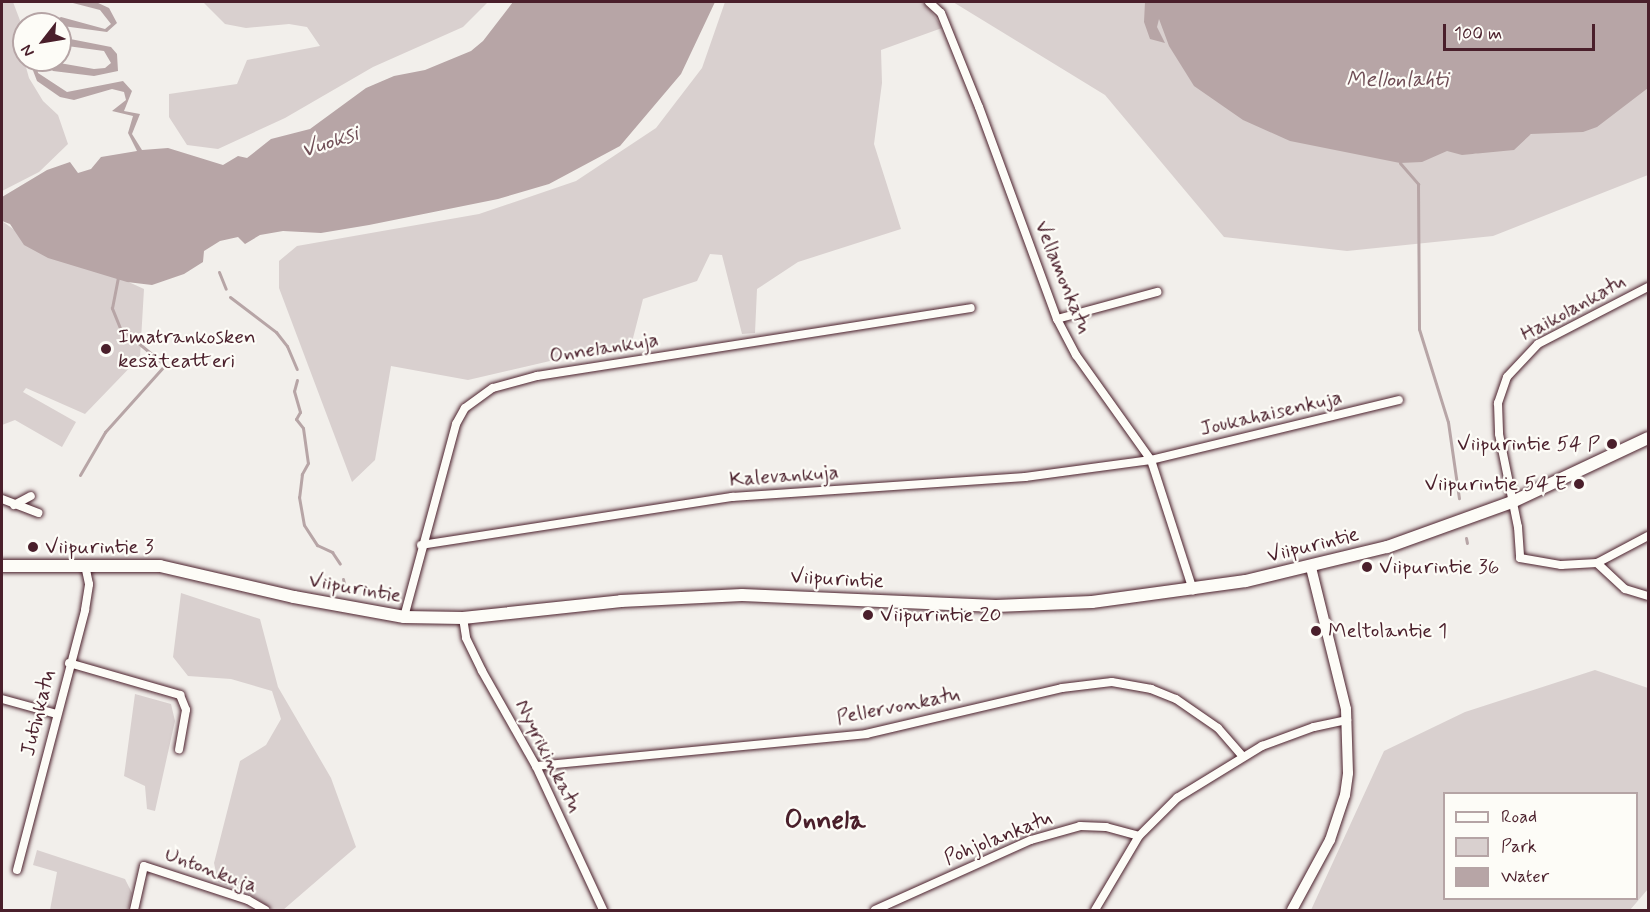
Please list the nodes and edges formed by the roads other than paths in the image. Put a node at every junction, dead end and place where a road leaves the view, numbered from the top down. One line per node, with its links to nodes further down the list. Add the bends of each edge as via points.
1 (929, 2): 5 (street, Vellamonkatu, via 941,13 979,107)
2 (1648, 287): 11 (street, Haikolankatu, via 1538,344 1507,377 1498,404)
3 (1157, 292): 5 (street)
4 (971, 308): 15 (street, Onnelankuja, via 537,376 493,388 465,408 456,424)
5 (1057, 319): 8 (street, Vellamonkatu, via 1076,355)
6 (1398, 400): 8 (street, Joukahaisenkuja)
7 (1648, 438): 11 (main road, Viipurintie)
8 (1151, 460): 15 (street, Kalevankuja, via 1025,477 732,497); 20 (street, Vellamonkatu)
9 (31, 496): 12 (street)
10 (2, 499): 12 (street)
11 (1512, 502): 16 (street, Haikolankatu, via 1520,558 1562,565); 19 (main road, Viipurintie, via 1387,547)
12 (14, 505): 13 (street)
13 (38, 513)
14 (1648, 536): 16 (street)
15 (421, 545): 22 (street, Onnelankuja)
16 (1597, 563): 21 (street, via 1625,589)
17 (85, 565): 18 (main road, Viipurintie); 22 (main road, Viipurintie, via 160,566); 24 (street, Jutinkatu, via 85,610)
18 (2, 566)
19 (1311, 568): 20 (main road, Viipurintie); 27 (street)
20 (1193, 590): 23 (main road, Viipurintie, via 1103,601 996,606 742,596 621,601)
21 (1648, 596)
22 (404, 617): 23 (main road, Viipurintie)
23 (463, 618): 30 (street, Nyyrikinkatu, via 466,638 482,671)
24 (69, 663): 26 (street, Jutinkatu); 28 (street, via 180,695 186,710)
25 (2, 699): 26 (street)
26 (57, 714): 32 (street, Jutinkatu)
27 (1347, 720): 29 (street, via 1314,727); 38 (street, via 1346,795 1330,840)
28 (179, 749)
29 (1242, 756): 30 (street, Pellervonkatu, via 1218,729 1176,699 1151,689 1112,682 1062,688 866,734); 31 (street, via 1178,798)
30 (536, 766): 35 (street, Nyyrikinkatu)
31 (1139, 836): 36 (street, Pohjolankatu, via 1107,827 1080,826 1031,840); 37 (street)
32 (16, 870)
33 (135, 910): 34 (street, Untonkuja, via 144,866 239,896)
34 (265, 910)
35 (603, 910)
36 (875, 910)
37 (1095, 910)
38 (1292, 910)

